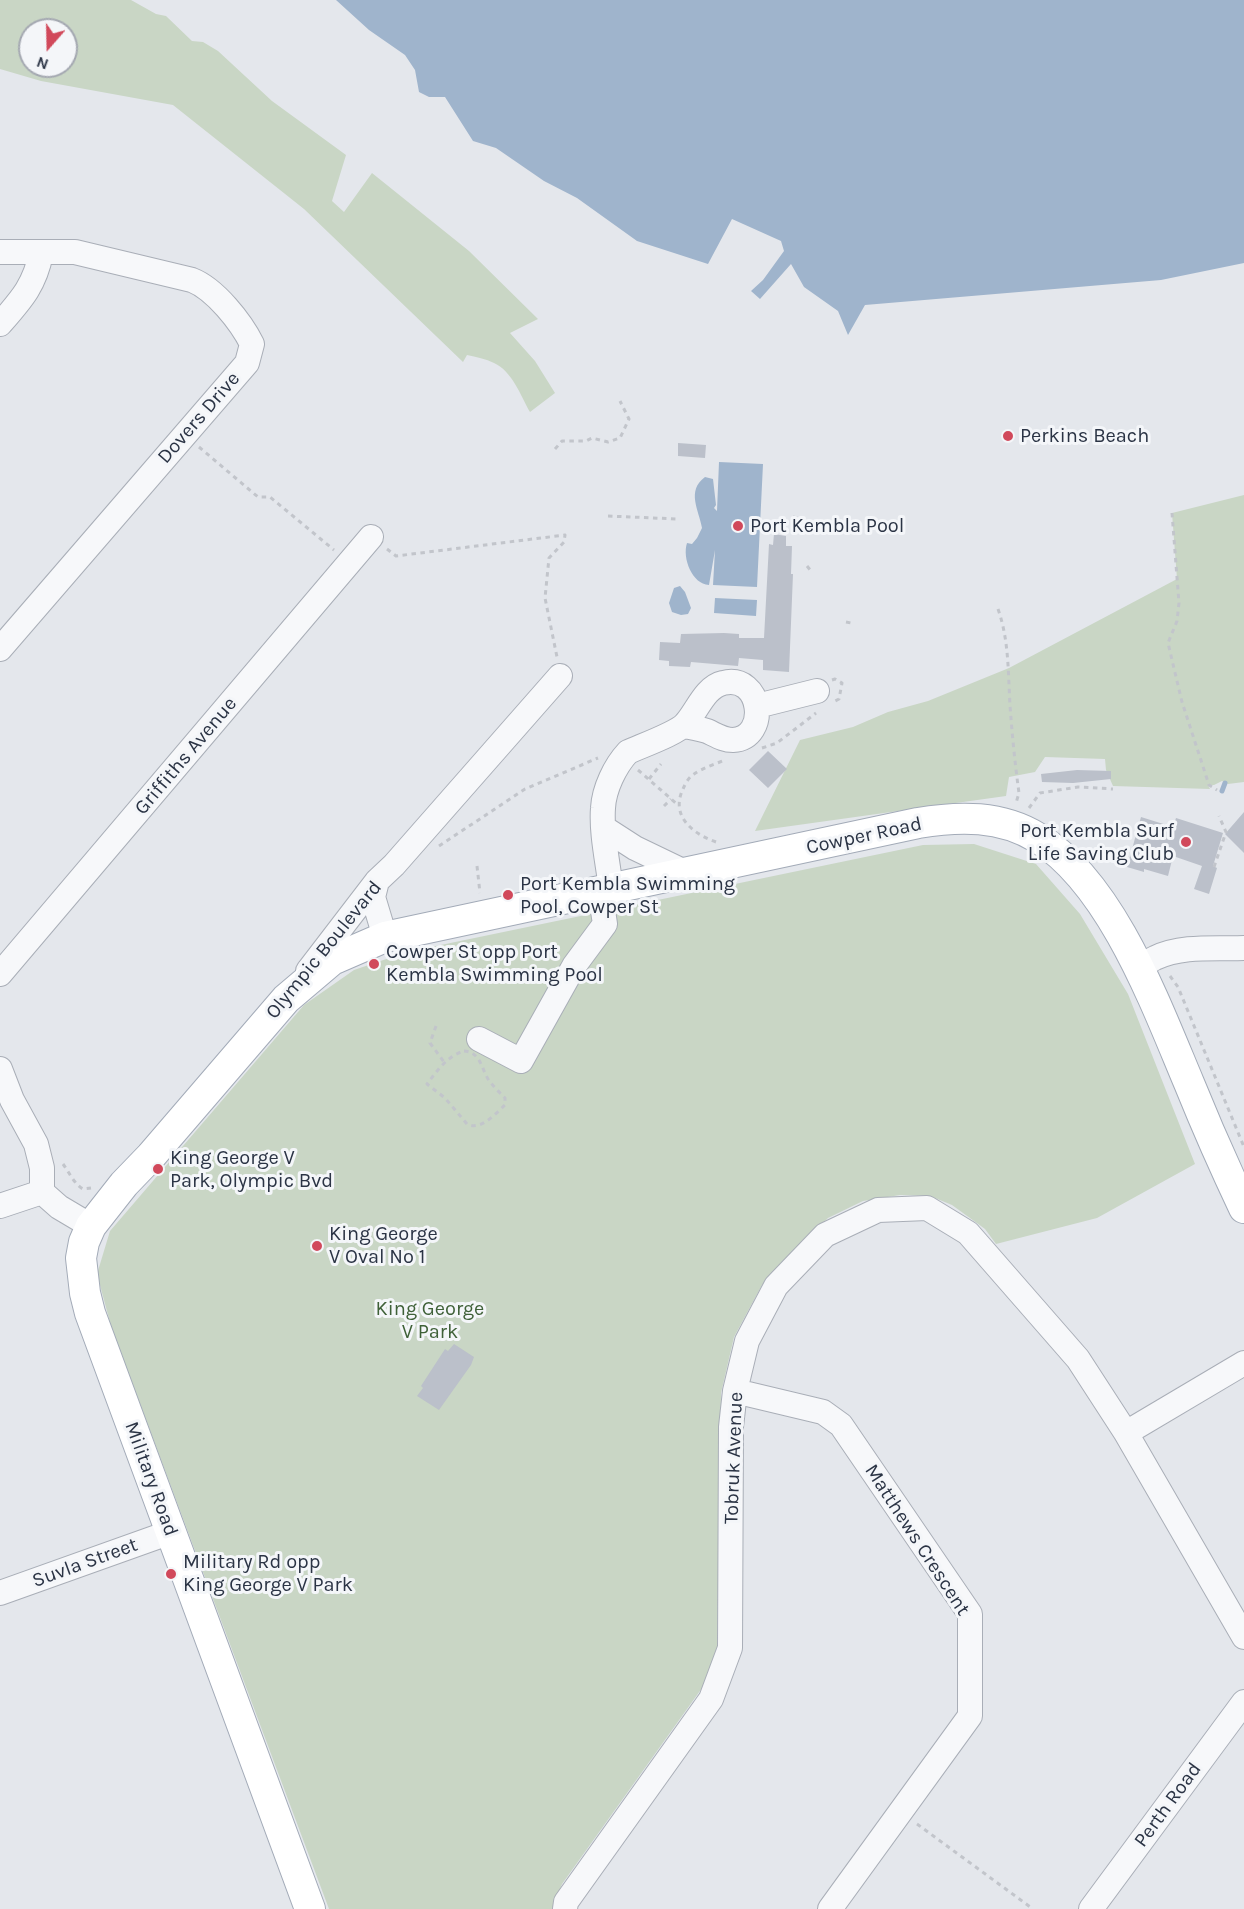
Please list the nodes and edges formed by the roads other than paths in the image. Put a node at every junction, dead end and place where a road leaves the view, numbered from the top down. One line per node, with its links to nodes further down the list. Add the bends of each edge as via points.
1 (0, 252): 2 (street, Dovers Drive)
2 (41, 253): 3 (street, via 27,292); 5 (street, Dovers Drive, via 75,252 202,284 252,344 247,363)
3 (0, 324)
4 (372, 537): 17 (street, Griffiths Avenue)
5 (0, 649)
6 (560, 676): 12 (street, Olympic Boulevard)
7 (826, 701): 8 (street)
8 (757, 706): 9 (street, via 753,728 736,740); 9 (street, via 747,689 731,682 722,683 710,691)
9 (684, 726): 10 (street, via 628,752 622,759 603,806)
10 (604, 828): 11 (street); 13 (street)
11 (689, 874): 13 (main road, Cowper Road); 16 (main road, Cowper Road, via 942,819 995,821 1036,837 1071,866 1087,884)
12 (377, 881): 14 (street, via 374,897); 18 (street, Olympic Boulevard)
13 (605, 890): 14 (main road, Cowper Road); 19 (street, via 605,924 574,966 521,1061)
14 (385, 937): 18 (main road, Cowper Road, via 332,960)
15 (1244, 948): 16 (street, via 1205,947 1173,953)
16 (1140, 969): 23 (main road, Cowper Road)
17 (0, 974)
18 (286, 999): 24 (main road, Olympic Boulevard)
19 (479, 1039)
20 (0, 1069): 21 (street, via 36,1144)
21 (42, 1192): 22 (street); 24 (street)
22 (0, 1206)
23 (1244, 1208)
24 (91, 1226): 28 (main road, Military Road, via 81,1258 85,1293)
25 (1244, 1363): 27 (street)
26 (735, 1391): 27 (street, Tobruk Avenue, via 747,1341 776,1286 825,1235 878,1209 927,1208 968,1233 1078,1359); 33 (street, Tobruk Avenue, via 731,1427 730,1648 711,1699 566,1902); 34 (street, Matthews Crescent, via 823,1412 841,1425 970,1614 970,1716)
27 (1126, 1433): 30 (street, Tobruk Avenue)
28 (171, 1532): 29 (street, Suvla Street); 32 (main road, Military Road)
29 (0, 1593)
30 (1244, 1637)
31 (1244, 1702): 35 (street, Perth Road)
32 (310, 1909)
33 (565, 1909)
34 (830, 1909)
35 (1091, 1909)

